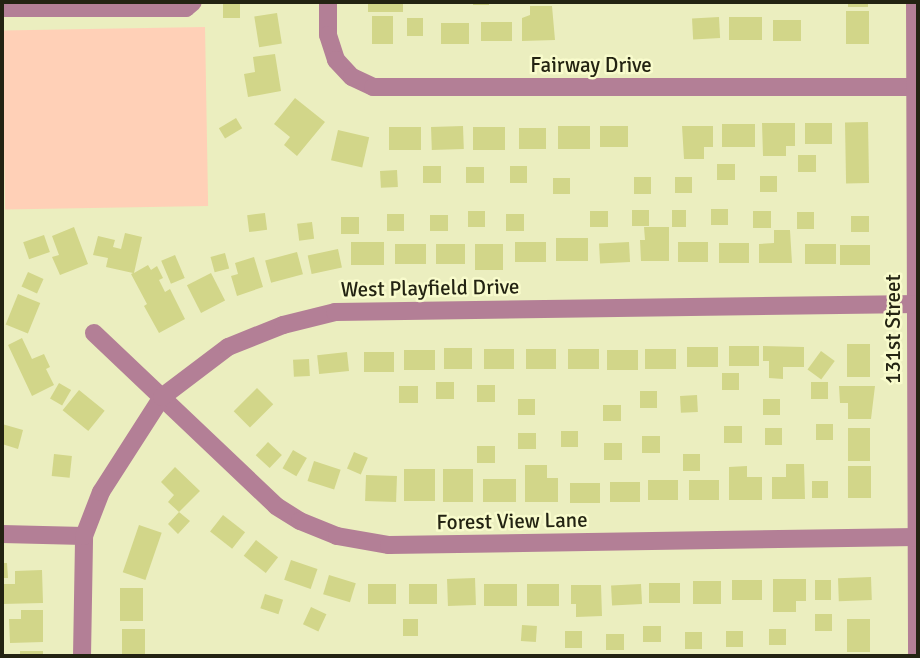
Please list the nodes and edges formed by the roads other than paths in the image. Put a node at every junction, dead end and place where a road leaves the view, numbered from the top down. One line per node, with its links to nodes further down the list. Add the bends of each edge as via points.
1 (193, 2): 4 (street, via 186,8)
2 (328, 2): 5 (street, Fairway Drive, via 328,35 336,60 352,77 373,87)
3 (915, 2): 5 (street, 131st Street)
4 (2, 6)
5 (915, 87): 6 (street, 131st Street)
6 (917, 304): 8 (street, West Playfield Drive, via 335,312 283,325 228,347); 11 (street, 131st Street)
7 (94, 333): 8 (street, Forest View Lane)
8 (162, 397): 10 (street, West Playfield Drive, via 101,492); 11 (street, Forest View Lane, via 276,506 316,528 365,542)
9 (2, 534): 10 (street)
10 (84, 536): 12 (street, West Playfield Drive)
11 (916, 537): 13 (street, 131st Street)
12 (82, 656)
13 (917, 656)

